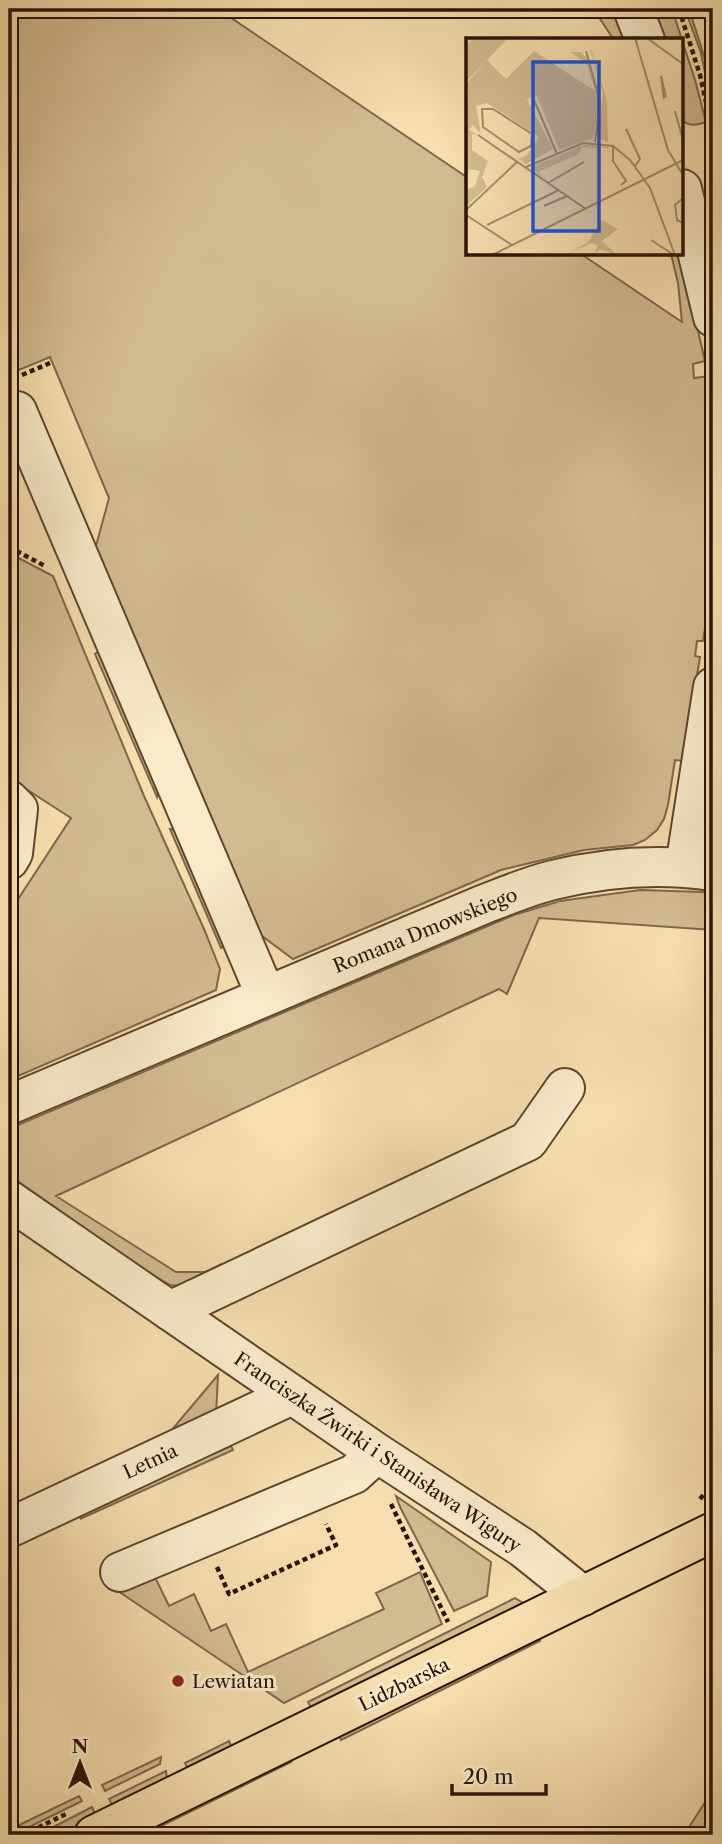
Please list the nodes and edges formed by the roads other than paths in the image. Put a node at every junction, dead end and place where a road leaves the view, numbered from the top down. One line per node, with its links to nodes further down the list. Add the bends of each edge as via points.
1 (633, 9): 2 (street)
2 (644, 38)
3 (684, 197): 4 (street)
4 (713, 317)
5 (18, 394): 10 (street)
6 (713, 687): 9 (street, Romana Dmowskiego)
7 (9, 800): 8 (street, via 18,809)
8 (9, 860)
9 (699, 869): 10 (street, Romana Dmowskiego, via 644,866 552,880)
10 (266, 996): 12 (street, Romana Dmowskiego)
11 (565, 1088): 14 (street, via 528,1142)
12 (9, 1105)
13 (9, 1200): 14 (street, Franciszka Żwirki i Stanisława Wigury)
14 (170, 1311): 15 (street, Franciszka Żwirki i Stanisława Wigury)
15 (292, 1395): 16 (street, Franciszka Żwirki i Stanisława Wigury); 17 (street, Letnia)
16 (377, 1453): 19 (street, via 354,1474); 20 (street, Franciszka Żwirki i Stanisława Wigury, via 523,1548)
17 (9, 1528)
18 (713, 1532): 20 (main road, Lidzbarska)
19 (120, 1572)
20 (583, 1596): 21 (main road, Lidzbarska)
21 (94, 1835)

